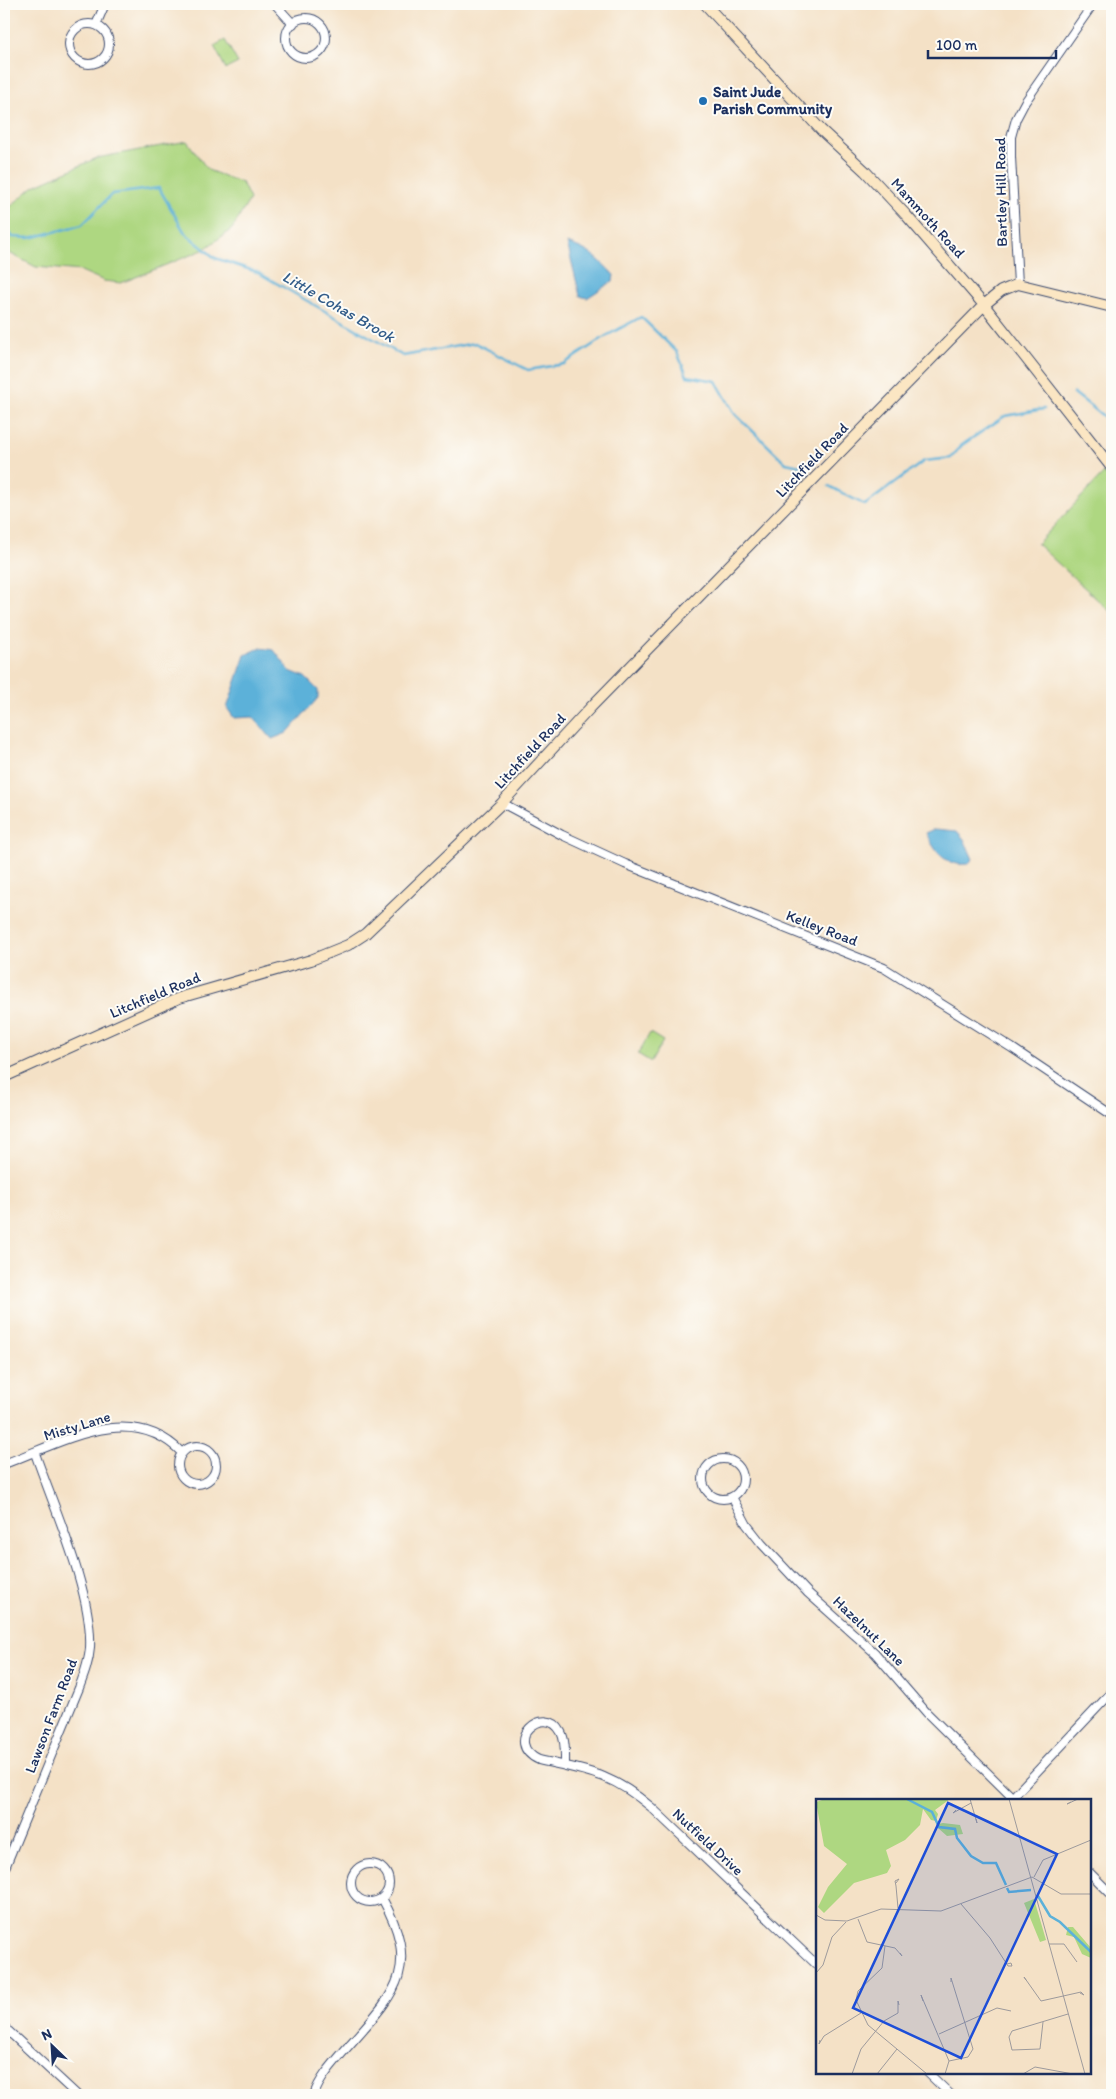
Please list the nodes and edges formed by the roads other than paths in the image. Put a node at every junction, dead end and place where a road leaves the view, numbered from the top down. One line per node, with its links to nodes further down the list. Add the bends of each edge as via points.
1 (104, 4): 6 (street)
2 (274, 4): 5 (street)
3 (705, 4): 8 (street, Mammoth Road, via 821,130 906,215)
4 (1093, 4): 7 (street, Bartley Hill Road, via 1046,69 1016,119 1011,137)
5 (293, 24): 5 (street, via 287,34 291,50 305,58 320,52 326,38 319,23 304,19)
6 (96, 25): 6 (street, via 79,27 71,37 70,50 81,62 94,64 107,54 108,37)
7 (1018, 284): 8 (street, Litchfield Road, via 1001,291); 9 (street)
8 (984, 305): 10 (street, Mammoth Road); 11 (street, Litchfield Road, via 591,707)
9 (1112, 308)
10 (1112, 468)
11 (502, 803): 12 (street, Litchfield Road, via 365,934 348,945 311,960 179,998); 13 (street, Kelley Road, via 625,864 884,968)
12 (4, 1077)
13 (1112, 1115)
14 (35, 1453): 15 (street, Misty Lane, via 92,1432 124,1426 152,1431); 16 (street, Misty Lane); 21 (street, Lawson Farm Road, via 87,1609 90,1649 79,1688)
15 (182, 1453): 15 (street, via 199,1446 211,1451 216,1462 215,1474 206,1483 187,1482 179,1471)
16 (4, 1464)
17 (732, 1497): 17 (street, via 742,1483 741,1471 727,1460 714,1462 708,1466 703,1478 707,1492 718,1499); 20 (street, Hazelnut Lane, via 762,1544 808,1593 875,1653 941,1728)
18 (1112, 1692): 20 (street)
19 (565, 1766): 19 (street, Nutfield Drive, via 538,1760 528,1752 524,1740 530,1727 547,1721 558,1727 564,1738); 25 (street, Nutfield Drive, via 600,1774 627,1787)
20 (1013, 1799)
21 (4, 1870)
22 (1091, 1874): 23 (street)
23 (1112, 1895)
24 (382, 1898): 24 (street, via 389,1883 384,1869 372,1864 359,1867 352,1876 354,1894 370,1902); 29 (street, via 400,1941 402,1968 385,2005 328,2070)
25 (816, 1964)
26 (4, 2027): 28 (street)
27 (929, 2074): 30 (street)
28 (77, 2095)
29 (314, 2095)
30 (951, 2095)

